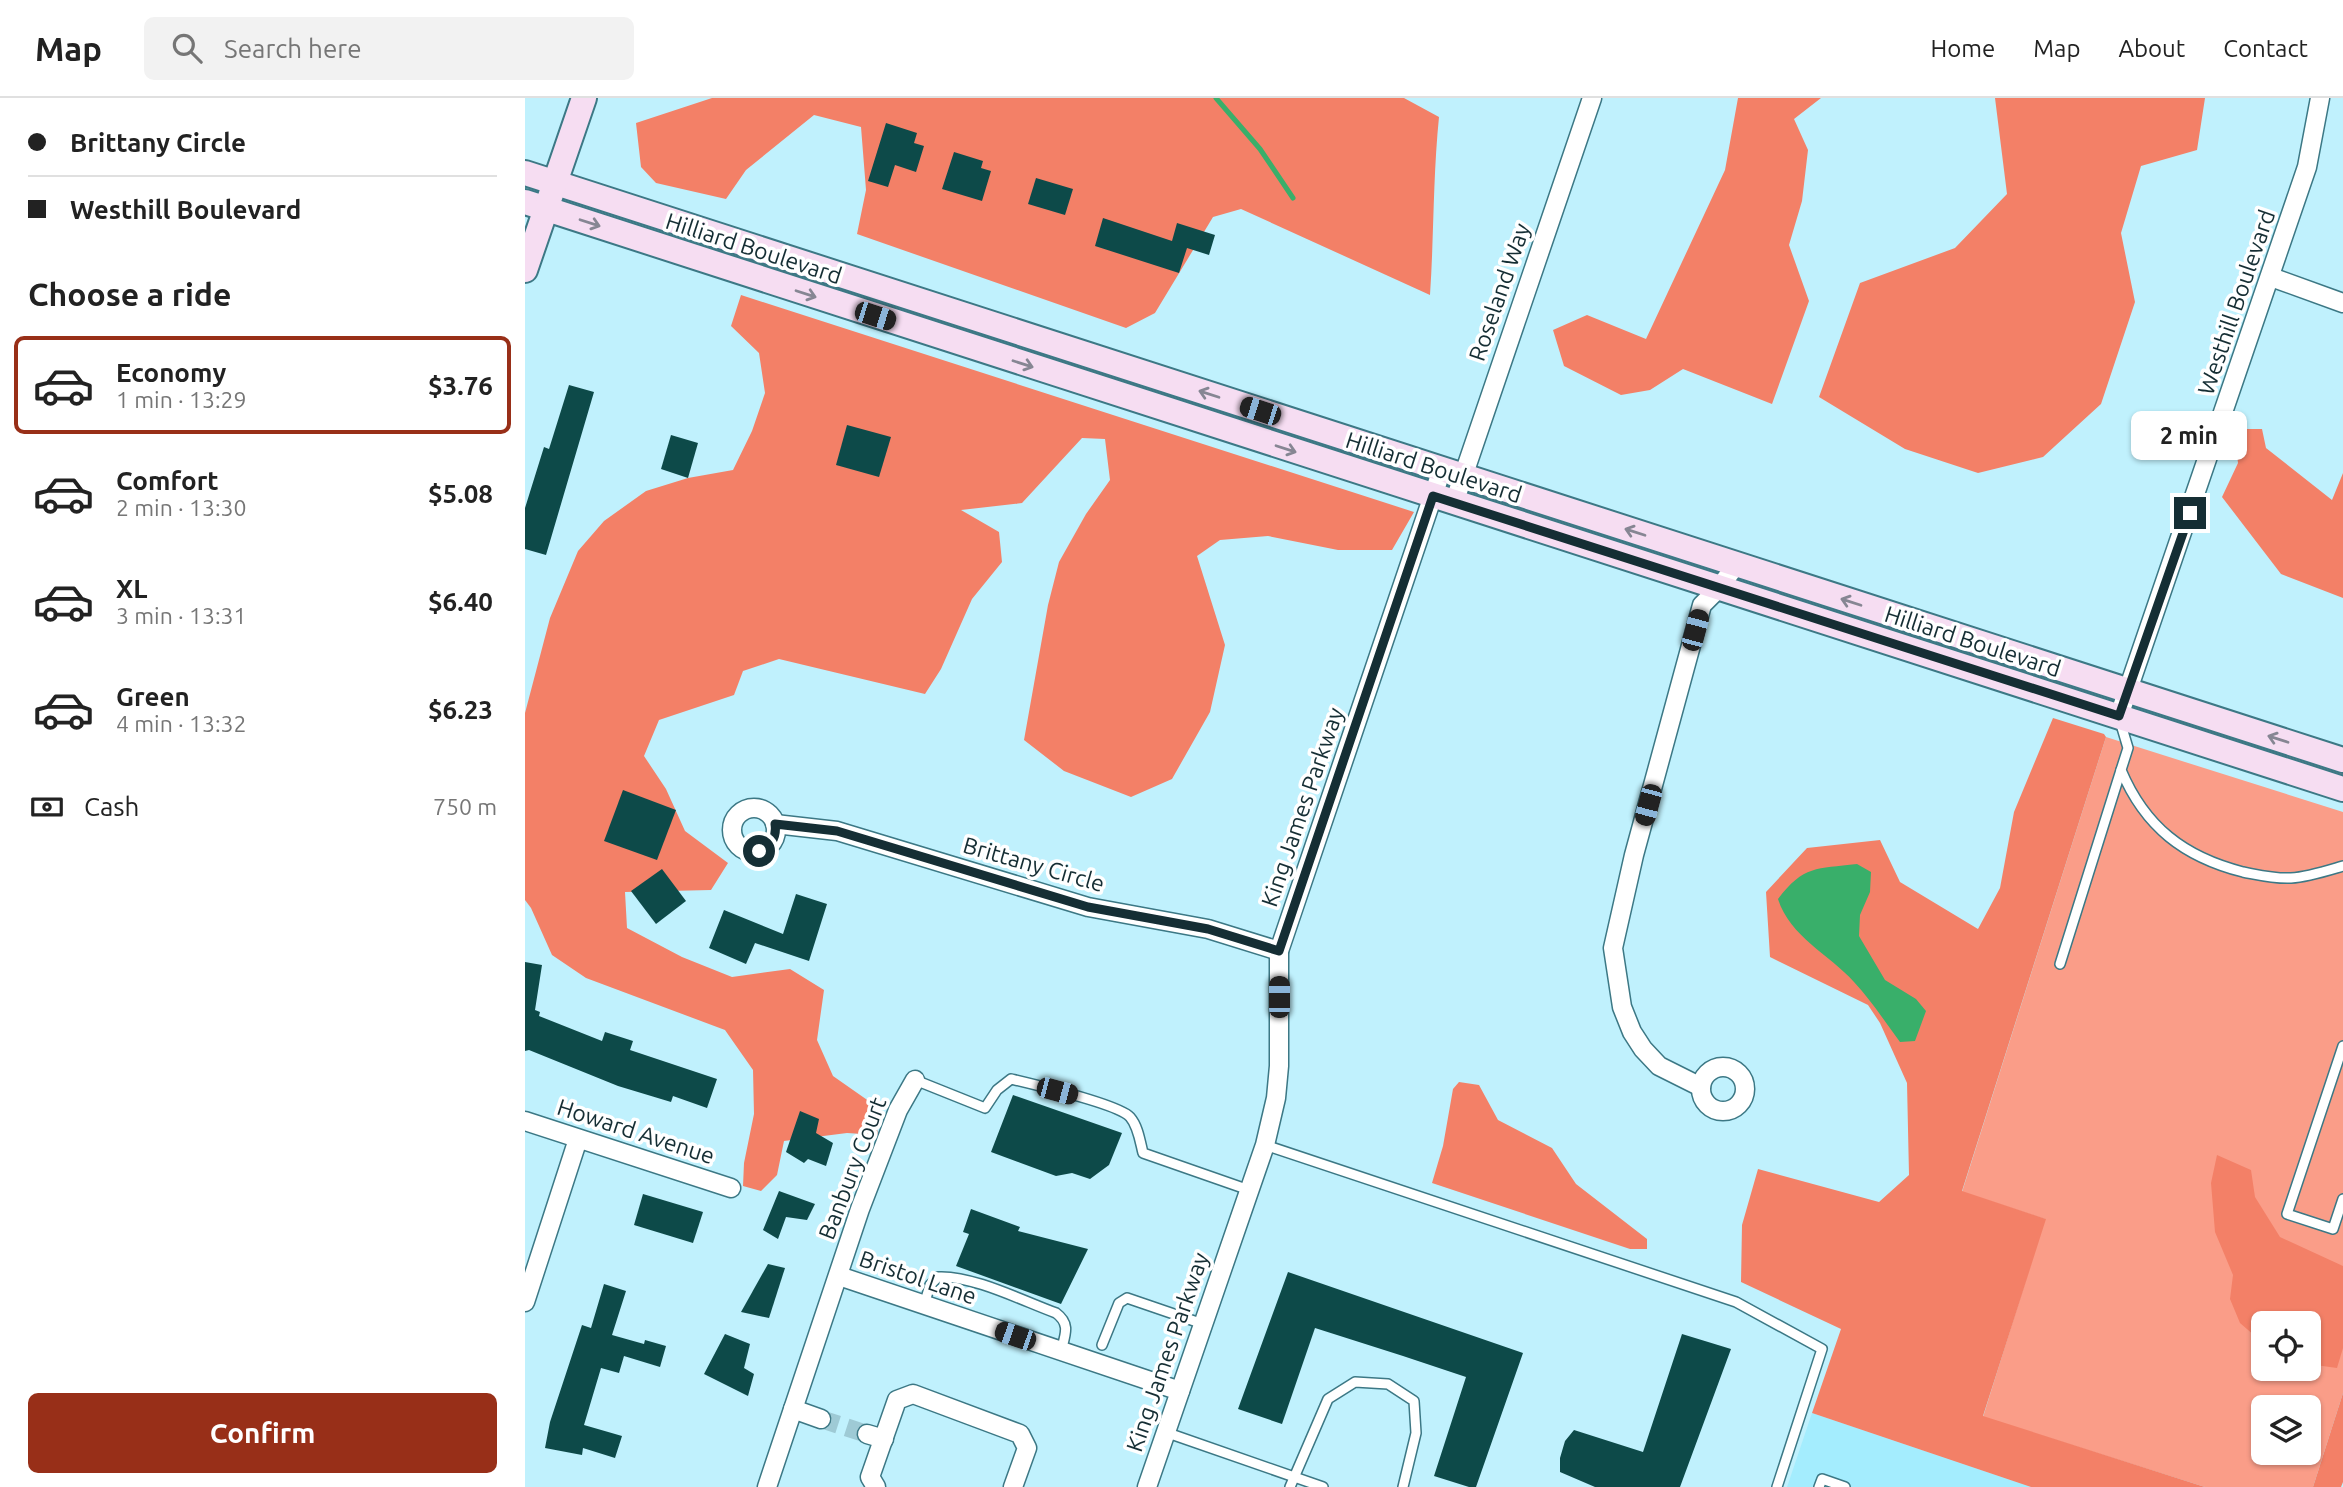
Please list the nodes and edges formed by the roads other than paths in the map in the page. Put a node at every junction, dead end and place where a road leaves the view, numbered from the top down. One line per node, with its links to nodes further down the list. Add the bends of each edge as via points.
1 (584, 98): 5 (main road)
2 (1592, 98): 10 (street, Roseland Way)
3 (2320, 98): 8 (street, Westhill Boulevard, via 2307,167)
4 (525, 173): 5 (main road, Hilliard Boulevard)
5 (555, 183): 6 (main road); 10 (main road, Hilliard Boulevard, one-way to 5)
6 (535, 206): 7 (main road); 11 (main road, Hilliard Boulevard, one-way to 11)
7 (525, 270)
8 (2271, 277): 9 (street); 14 (street, Westhill Boulevard)
9 (2343, 303)
10 (1452, 472): 11 (street, Roseland Way); 12 (main road, Hilliard Boulevard, one-way to 10)
11 (1444, 499): 13 (main road, Hilliard Boulevard); 21 (street, King James Parkway)
12 (1736, 565): 13 (street); 14 (main road, Hilliard Boulevard, one-way to 12)
13 (1719, 588): 15 (main road, Hilliard Boulevard); 25 (street, via 1702,605 1613,948 1622,1007 1632,1032 1659,1066)
14 (2129, 691): 15 (street, Westhill Boulevard); 16 (main road, Hilliard Boulevard, one-way to 14)
15 (2119, 716): 17 (lane, via 2128,748); 18 (main road, Hilliard Boulevard)
16 (2343, 760)
17 (2121, 770): 20 (lane, via 2148,817 2181,847 2205,860 2274,877 2299,877); 22 (lane)
18 (2343, 789)
19 (775, 824): 21 (street, Brittany Circle, via 837,831 1088,907 1208,929)
20 (2343, 866)
21 (1279, 951): 28 (street, King James Parkway, via 1279,1066)
22 (2060, 964)
23 (2343, 1046): 31 (lane, via 2287,1214 2333,1229)
24 (915, 1080): 30 (lane, Banbury Court, via 985,1108 1011,1079 1080,1097 1127,1114 1143,1153); 32 (street, Banbury Court, via 898,1111)
25 (1701, 1087)
26 (525, 1121): 27 (street, Howard Avenue)
27 (578, 1139): 29 (street, Howard Avenue); 33 (street)
28 (1265, 1145): 30 (street, King James Parkway); 50 (lane, via 1735,1302 1822,1349)
29 (731, 1188)
30 (1249, 1190): 35 (street, King James Parkway)
31 (2343, 1199)
32 (839, 1276): 34 (street, Bristol Lane); 39 (street, Banbury Court)
33 (525, 1301)
34 (924, 1305): 37 (street, Bristol Lane); 37 (lane, via 930,1285 938,1277 973,1282 1064,1319 1067,1327)
35 (1203, 1324): 36 (lane, via 1127,1298 1119,1303); 38 (street, King James Parkway)
36 (1103, 1345)
37 (1061, 1351): 38 (street, Bristol Lane)
38 (1180, 1391): 41 (street, King James Parkway)
39 (793, 1409): 40 (street); 44 (street, Banbury Court)
40 (821, 1419)
41 (1165, 1432): 42 (lane); 46 (street, King James Parkway)
42 (1293, 1477): 47 (lane); 48 (lane); 49 (lane, via 1328,1399 1355,1382 1388,1384 1414,1401 1416,1433)
43 (1016, 1486): 45 (street, via 1027,1448 1020,1434 913,1394 897,1400 875,1437 870,1477)
44 (767, 1487)
45 (876, 1487)
46 (1147, 1487)
47 (1290, 1487)
48 (1323, 1487)
49 (1403, 1487)
50 (1777, 1487)
51 (1819, 1487): 52 (lane, via 1822,1479)
52 (1845, 1487)

